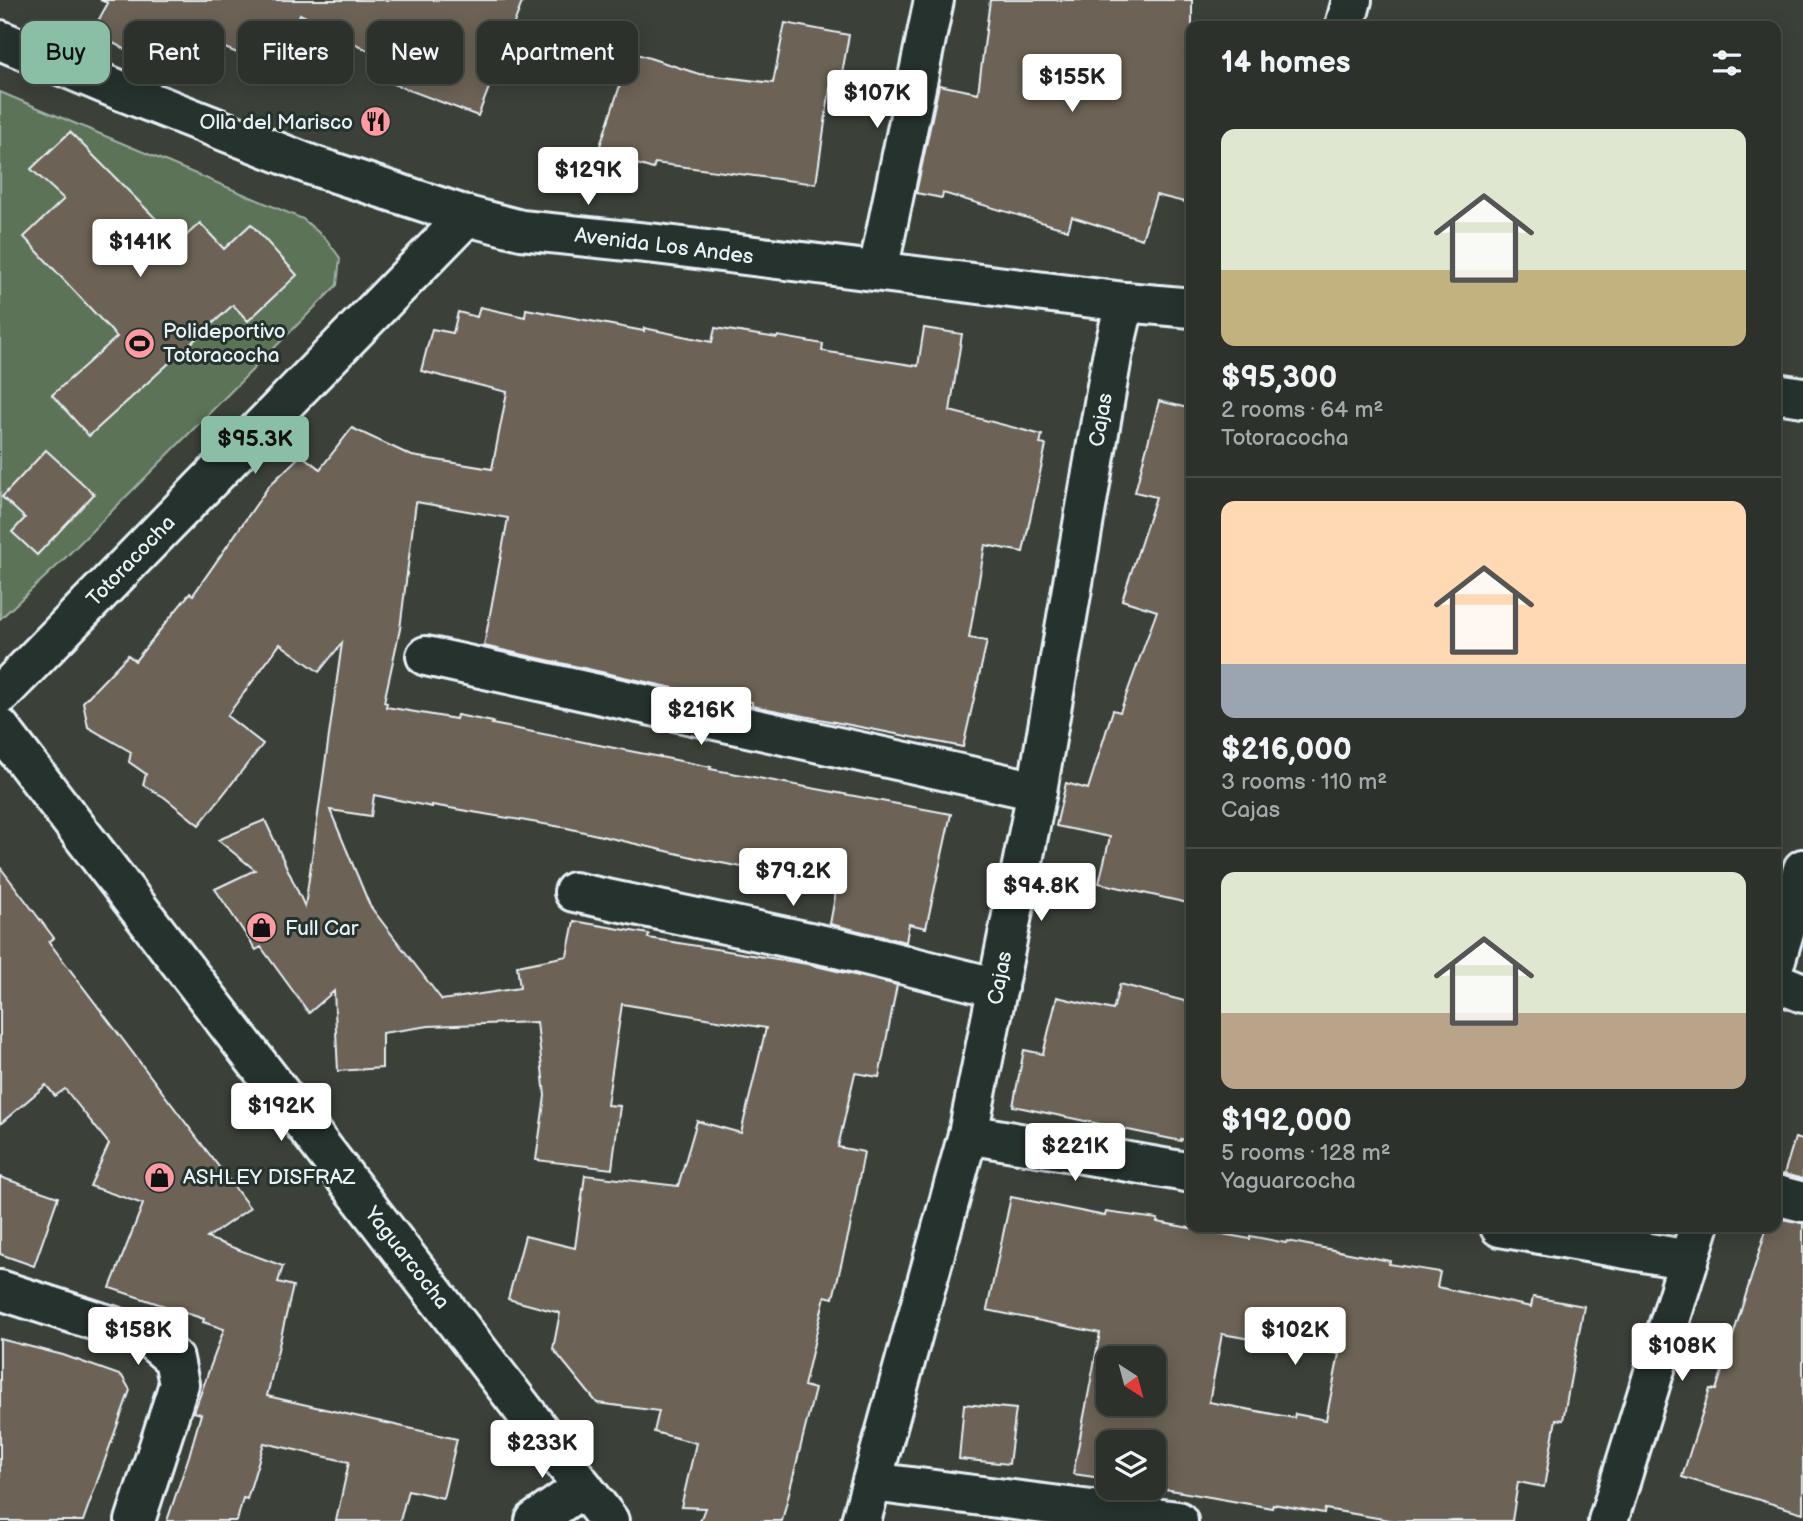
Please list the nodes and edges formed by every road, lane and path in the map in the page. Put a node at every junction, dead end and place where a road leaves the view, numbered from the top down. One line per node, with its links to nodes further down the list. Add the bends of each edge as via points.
1 (934, 0): 6 (street)
2 (1352, 0): 3 (street)
3 (1346, 21)
4 (0, 40): 5 (street, Avenida Los Andes, via 258,145)
5 (467, 216): 6 (street, Avenida Los Andes, via 521,230); 12 (street, Totoracocha)
6 (878, 271): 7 (street, Avenida Los Andes)
7 (1125, 302): 8 (street, Avenida Los Andes); 14 (street, Cajas)
8 (1186, 307)
9 (1781, 394): 10 (street)
10 (1803, 397)
11 (426, 656): 14 (street)
12 (0, 695)
13 (0, 728): 29 (street, Yaguarcocha)
14 (1037, 791): 19 (street, Cajas)
15 (1803, 869): 17 (street)
16 (574, 892): 19 (street, via 833,947)
17 (1781, 942)
18 (1781, 984): 20 (street)
19 (998, 988): 21 (street, Cajas)
20 (1803, 992)
21 (968, 1134): 22 (street); 28 (street, Cajas)
22 (1186, 1172)
23 (1781, 1196): 24 (street)
24 (1803, 1202)
25 (1561, 1232): 26 (street)
26 (1694, 1243): 35 (street)
27 (0, 1290): 30 (street, via 149,1338 174,1359 179,1384)
28 (872, 1482): 33 (street, Cajas); 34 (street)
29 (583, 1487): 31 (street); 32 (street, Yaguarcocha)
30 (135, 1521)
31 (535, 1521)
32 (609, 1521)
33 (861, 1521)
34 (1178, 1521)
35 (1608, 1521)

